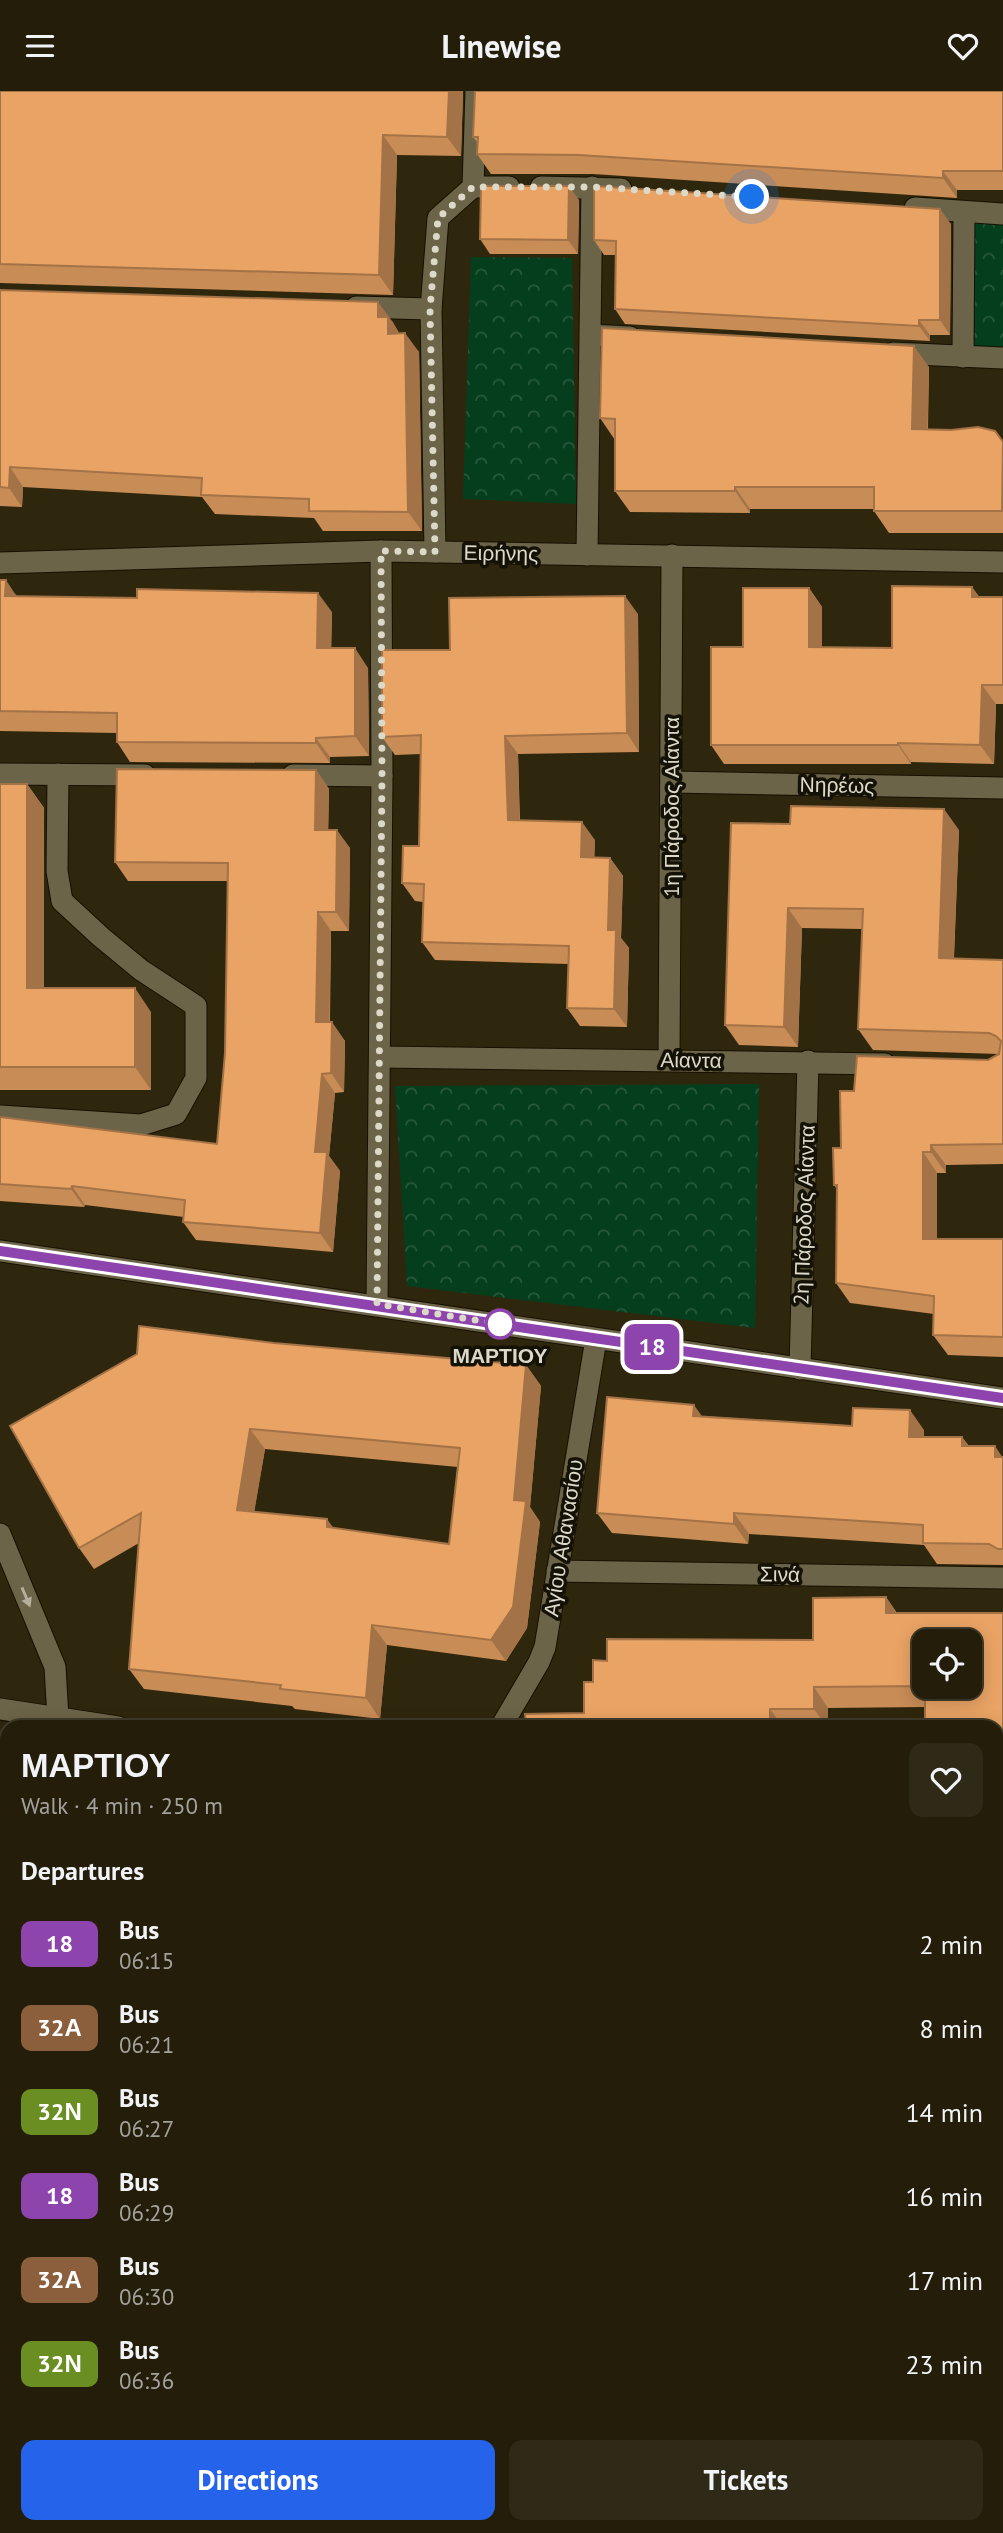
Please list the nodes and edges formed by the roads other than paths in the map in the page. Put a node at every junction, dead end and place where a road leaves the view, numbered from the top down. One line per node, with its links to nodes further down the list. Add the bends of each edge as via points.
1 (476, 91): 2 (street)
2 (473, 187): 3 (street); 9 (street, via 438,218)
3 (592, 187): 4 (street); 10 (street)
4 (647, 190)
5 (895, 207): 6 (street)
6 (964, 212): 7 (street); 13 (street)
7 (1003, 214)
8 (333, 306): 9 (street)
9 (430, 309): 16 (street)
10 (591, 335): 11 (street); 17 (street)
11 (646, 338)
12 (867, 351): 13 (street)
13 (963, 356): 14 (street)
14 (1003, 358)
15 (381, 551): 16 (street, Ειρήνης); 20 (street, Ειρήνης); 25 (street)
16 (435, 552): 17 (street, Ειρήνης)
17 (587, 555): 18 (street, Ειρήνης)
18 (672, 555): 19 (street, Ειρήνης); 26 (street, 1η Πάροδος Αίαντα)
19 (1003, 562)
20 (0, 563)
21 (0, 774): 22 (street)
22 (58, 774): 23 (street); 32 (street, via 57,871 62,901 141,970 196,1006 196,1078 176,1114 141,1125)
23 (166, 775)
24 (274, 775): 25 (street)
25 (382, 776): 28 (street)
26 (672, 782): 27 (street, Νηρέως); 29 (street, 1η Πάροδος Αίαντα)
27 (1003, 787)
28 (380, 1057): 29 (street, Αίαντα); 34 (street)
29 (669, 1059): 30 (street, Αίαντα)
30 (808, 1061): 31 (street, Αίαντα); 36 (street, 2η Πάροδος Αίαντα)
31 (905, 1064)
32 (0, 1117)
33 (0, 1251): 34 (street)
34 (377, 1304): 35 (street)
35 (596, 1339): 36 (street); 39 (street, Αγίου Αθανασίου)
36 (800, 1369): 37 (street)
37 (1003, 1398)
38 (0, 1534): 42 (street, one-way to 42, via 55,1667)
39 (557, 1571): 40 (street, Σινά); 44 (street, Αγίου Αθανασίου, via 545,1647)
40 (1003, 1578)
41 (0, 1709): 42 (street)
42 (58, 1718): 43 (street)
43 (71, 1720)
44 (505, 1720)

